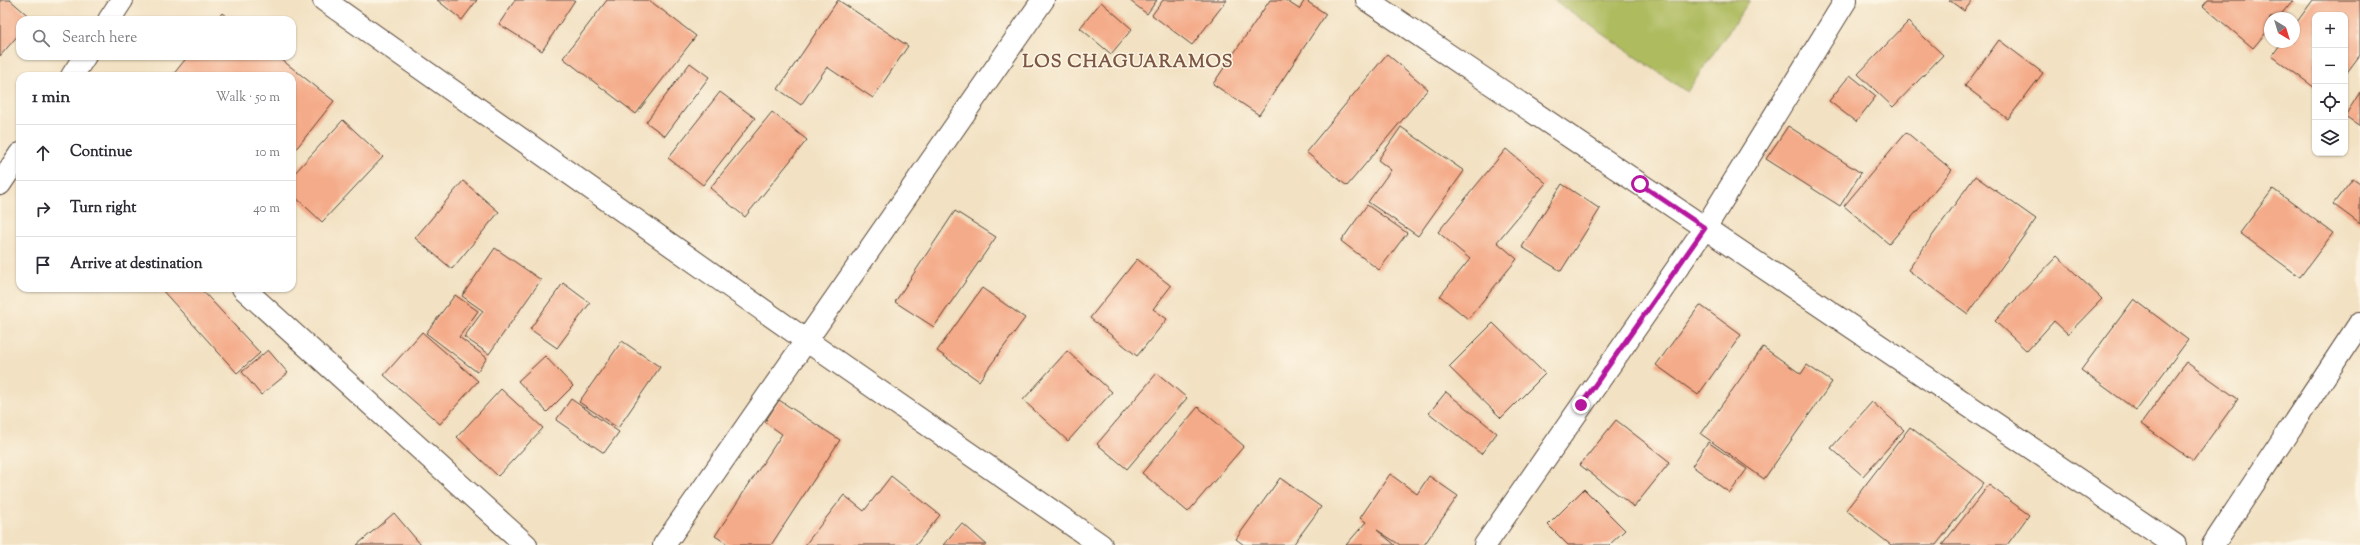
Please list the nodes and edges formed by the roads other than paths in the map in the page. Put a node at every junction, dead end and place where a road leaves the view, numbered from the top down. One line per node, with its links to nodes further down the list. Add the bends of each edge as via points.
1 (122, 0): 6 (street)
2 (324, 0): 14 (street)
3 (1043, 0): 14 (street)
4 (1367, 0): 11 (street)
5 (1846, 0): 11 (street)
6 (112, 16)
7 (82, 60): 8 (street)
8 (75, 72)
9 (16, 160): 10 (street)
10 (0, 184)
11 (1705, 228): 18 (street); 19 (street)
12 (247, 292): 15 (street)
13 (2360, 323): 20 (street)
14 (807, 341): 16 (street); 17 (street)
15 (526, 545)
16 (664, 545)
17 (1101, 545)
18 (1485, 545)
19 (2175, 545)
20 (2213, 545)

